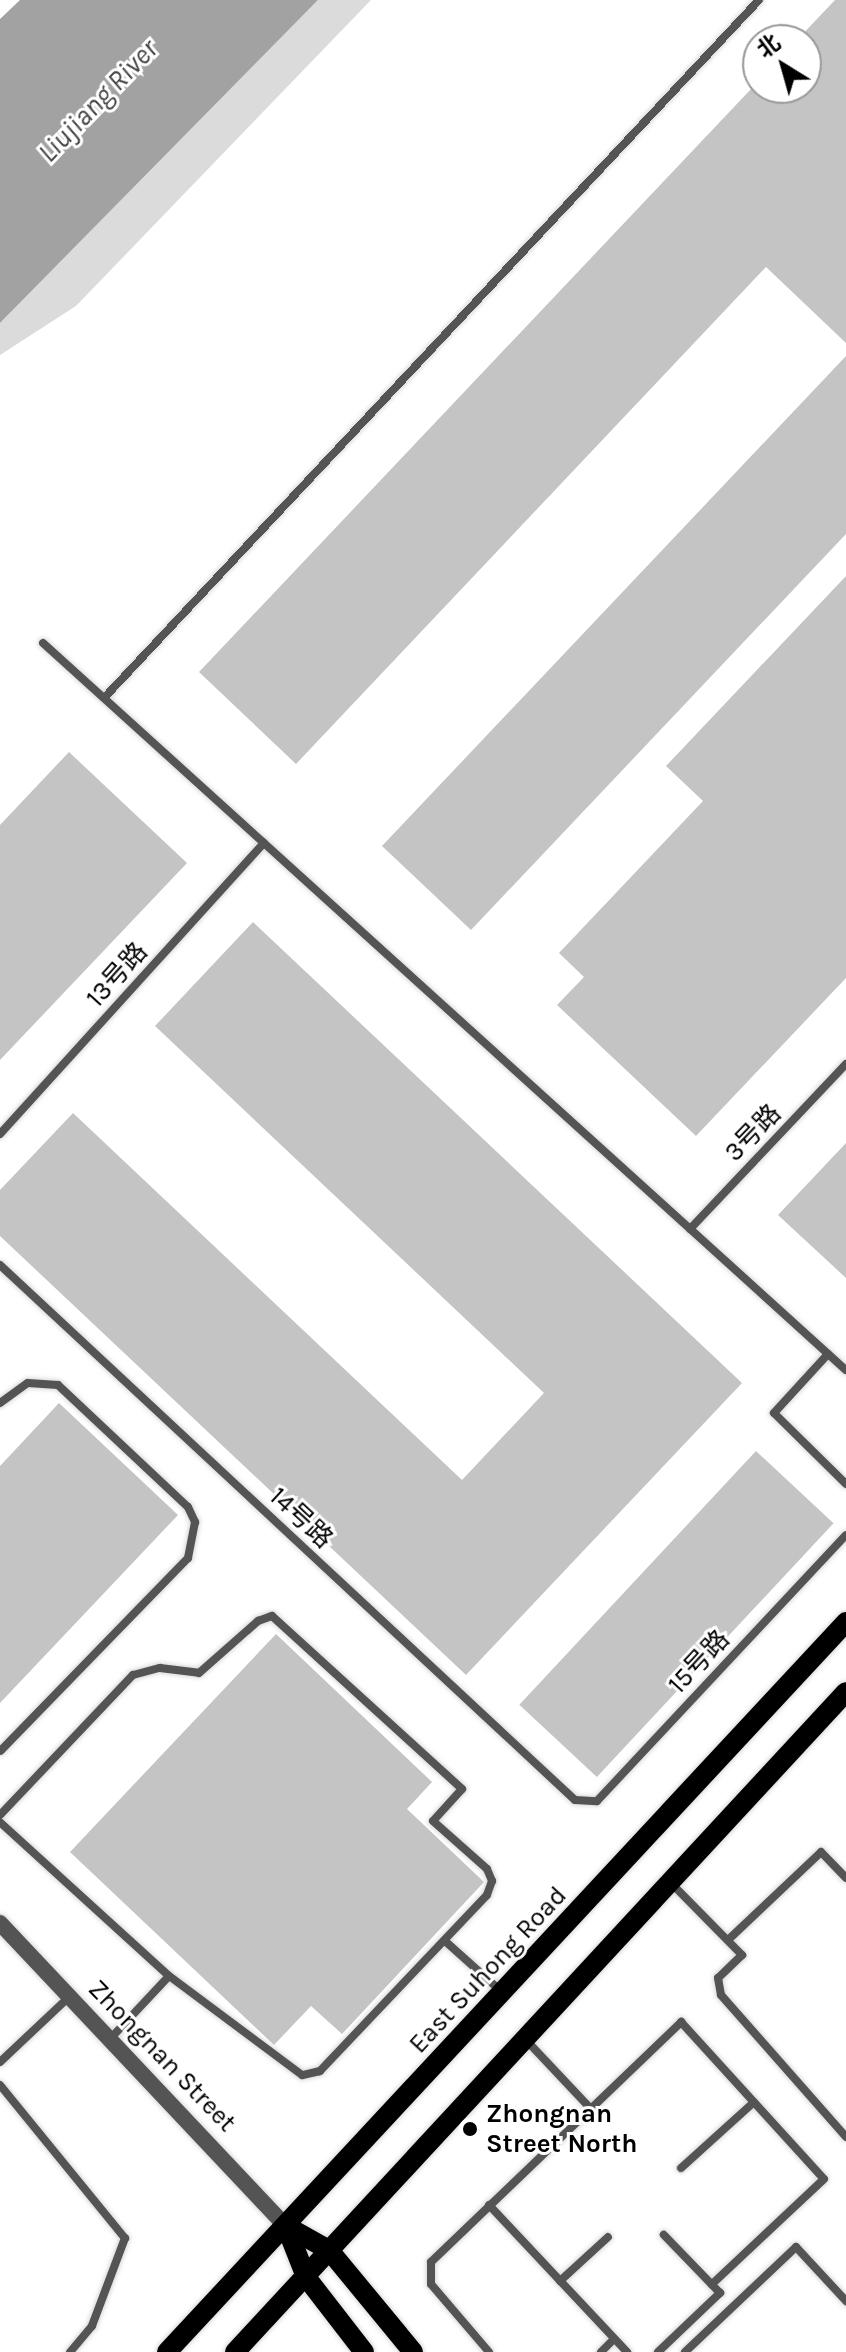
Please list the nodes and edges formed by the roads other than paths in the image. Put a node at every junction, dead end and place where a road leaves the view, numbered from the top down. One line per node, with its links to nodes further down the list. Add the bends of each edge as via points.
1 (759, 0): 3 (lane)
2 (43, 643): 3 (lane)
3 (104, 698): 4 (lane)
4 (264, 843): 6 (lane, 13号路); 7 (lane)
5 (846, 1064): 7 (lane, 3号路)
6 (0, 1134)
7 (690, 1229): 9 (lane)
8 (0, 1265): 17 (lane, 14号路)
9 (828, 1354): 10 (lane); 12 (lane, via 774,1413)
10 (846, 1370)
11 (0, 1403): 16 (lane, via 28,1383 58,1385 188,1507 195,1522 188,1558)
12 (846, 1484)
13 (846, 1535): 17 (lane, 15号路, via 597,1801)
14 (846, 1622): 26 (main road, East Suhong Road)
15 (846, 1692): 21 (main road)
16 (0, 1751)
17 (575, 1800)
18 (0, 1815): 24 (lane, via 133,1675 160,1668 199,1673 258,1621 272,1616 462,1789 433,1821 487,1869 492,1881 487,1895)
19 (0, 1822): 25 (lane)
20 (846, 1878): 23 (lane, via 821,1852)
21 (670, 1882): 23 (lane); 28 (main road)
22 (0, 1923): 27 (street, Zhongnan Street)
23 (728, 1940): 34 (lane, via 742,1955 718,1978 721,1995)
24 (445, 1941): 25 (lane, via 311,2076 294,2071); 26 (lane)
25 (169, 1976): 29 (lane)
26 (503, 1992): 37 (main road, East Suhong Road)
27 (70, 1997): 29 (street, Zhongnan Street); 30 (lane)
28 (524, 2038): 33 (lane); 40 (main road)
29 (110, 2039): 37 (street, Zhongnan Street)
30 (0, 2062)
31 (0, 2085): 46 (lane, via 125,2238 92,2326)
32 (754, 2102): 33 (lane, via 681,2022); 35 (lane); 43 (lane, via 824,2179)
33 (590, 2108): 36 (lane)
34 (846, 2137)
35 (681, 2168)
36 (489, 2205): 42 (lane); 51 (lane, via 439,2253 428,2274)
37 (286, 2226): 40 (main road, Zhongnan Street); 41 (main road, Zhongnan Street); 47 (main road, East Suhong Road)
38 (664, 2235): 43 (lane)
39 (608, 2237): 42 (lane)
40 (329, 2250): 41 (main road); 50 (main road, Zhongnan Street)
41 (306, 2277): 48 (main road); 49 (main road, Zhongnan Street)
42 (560, 2281): 45 (lane)
43 (712, 2284): 54 (lane, via 720,2293)
44 (846, 2301): 55 (lane, via 796,2247)
45 (614, 2339): 52 (lane); 53 (lane)
46 (70, 2352)
47 (167, 2352)
48 (235, 2352)
49 (364, 2352)
50 (413, 2352)
51 (489, 2352)
52 (601, 2352)
53 (627, 2352)
54 (658, 2352)
55 (685, 2352)

